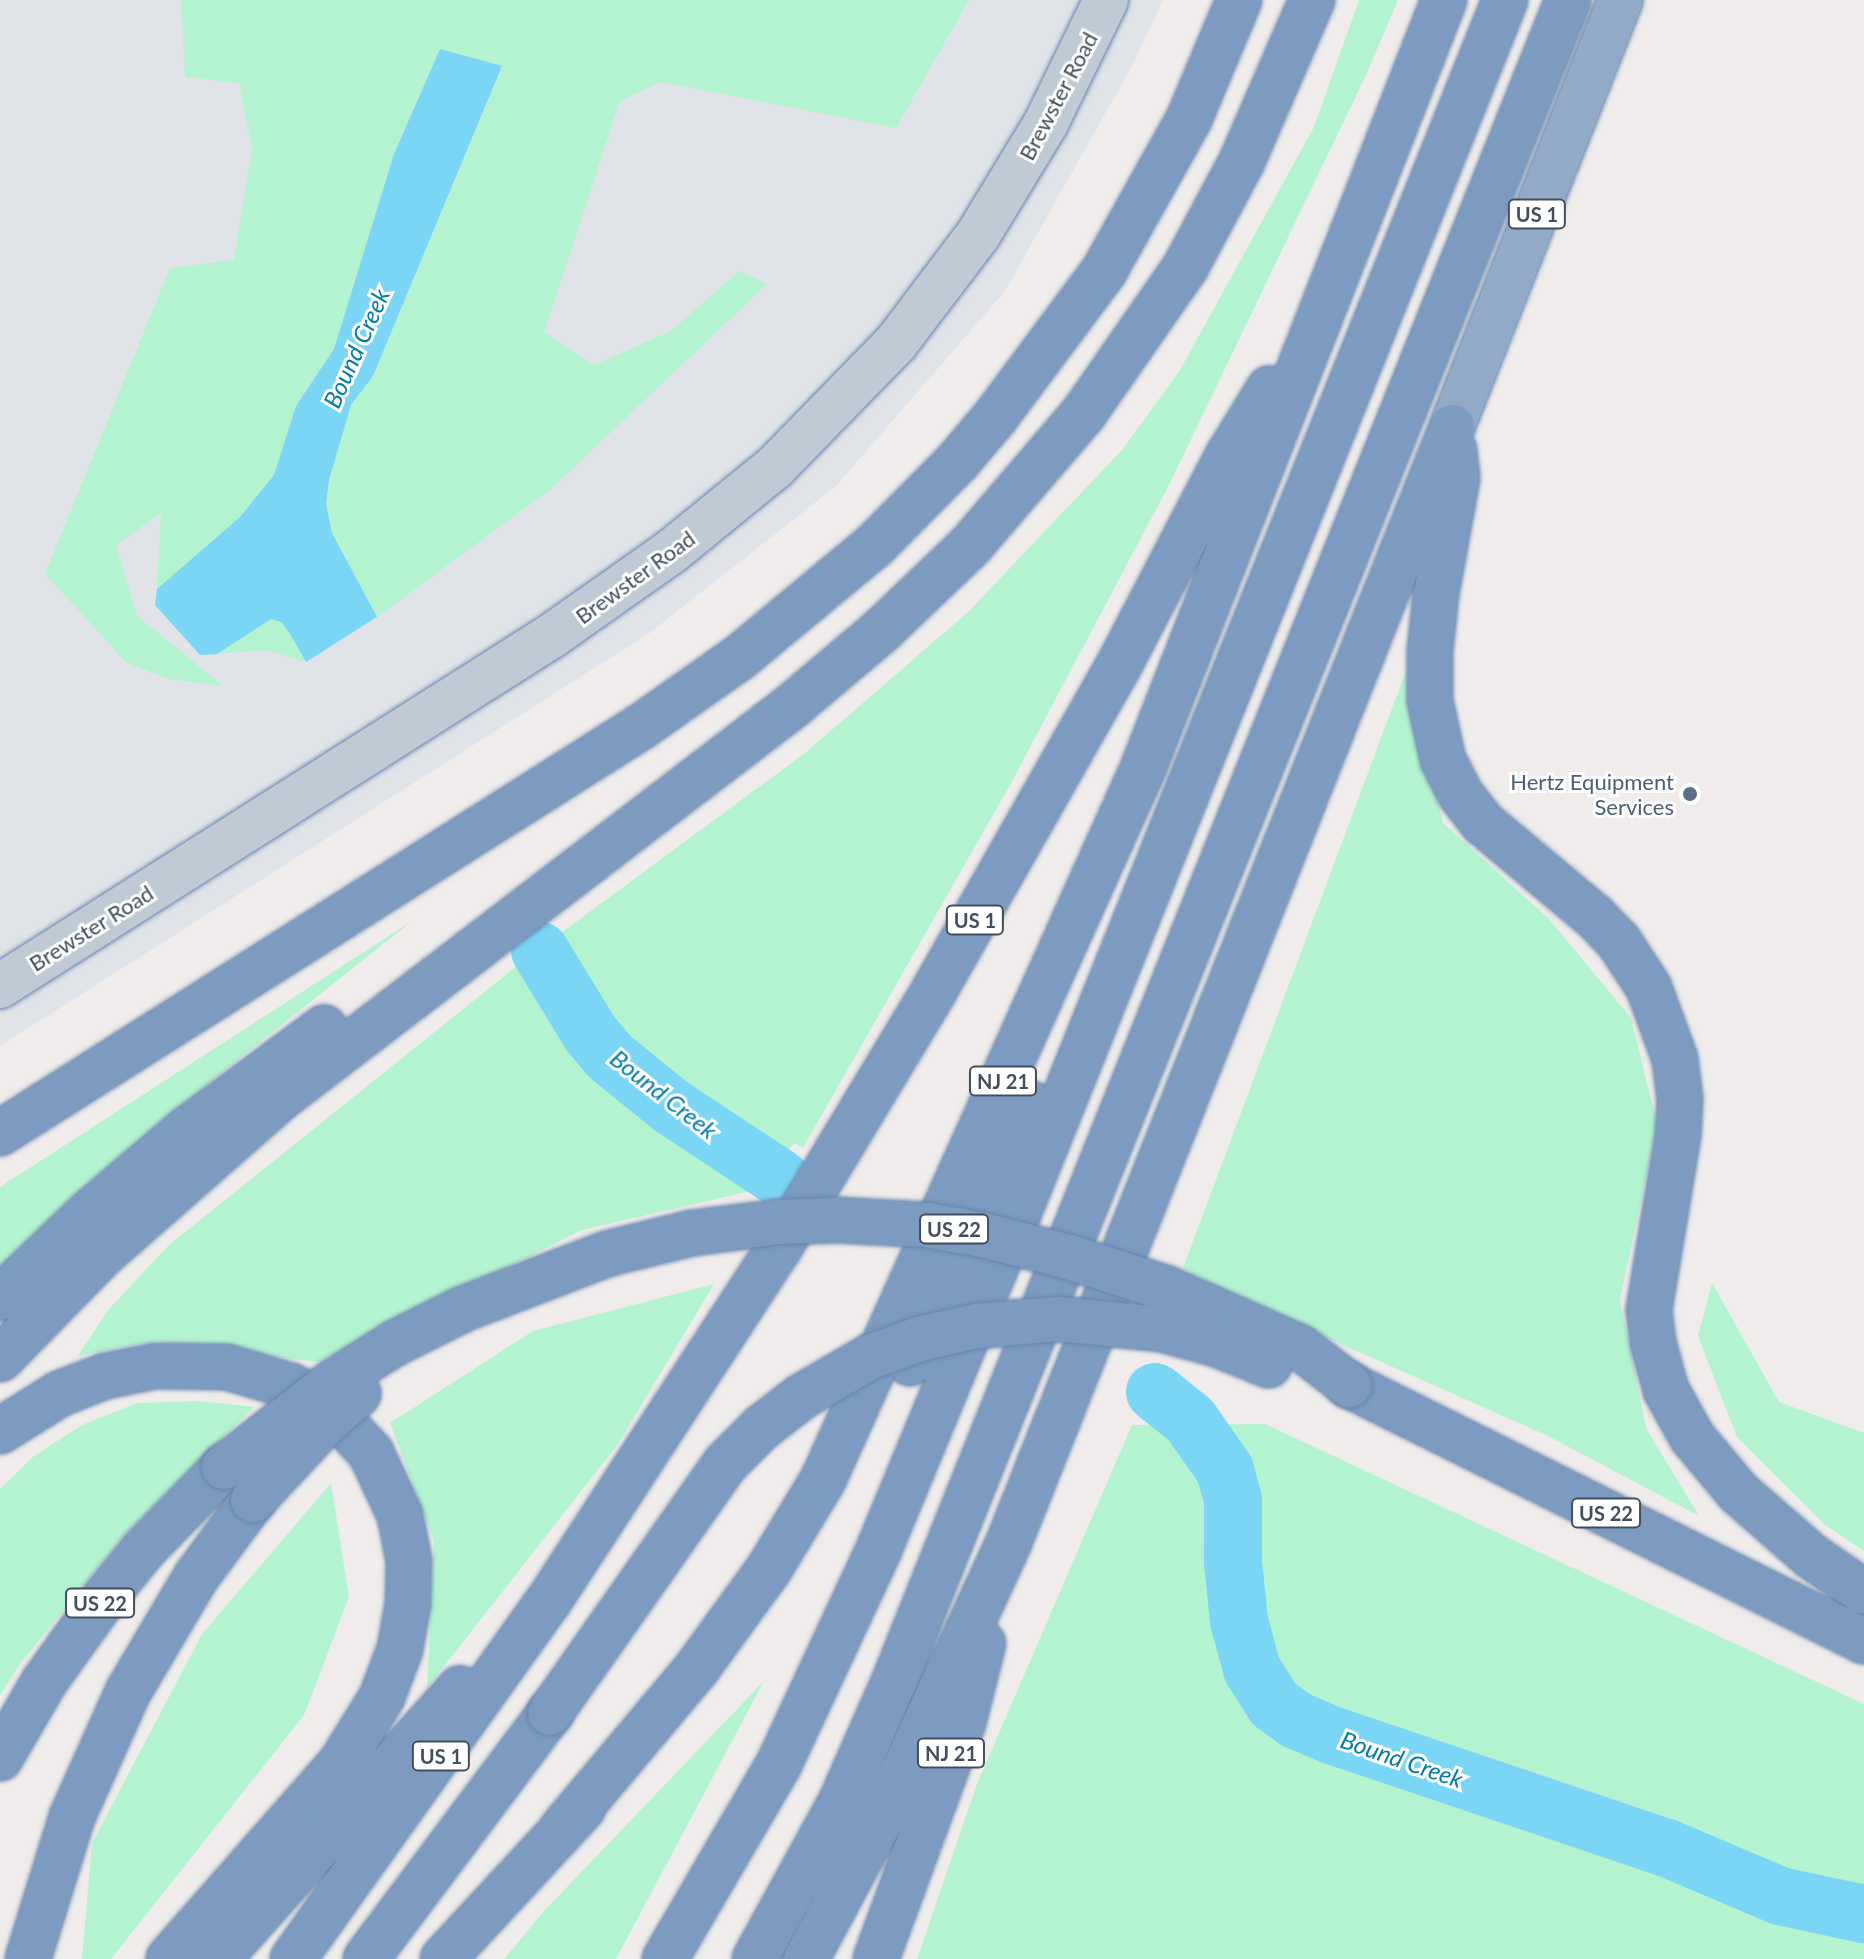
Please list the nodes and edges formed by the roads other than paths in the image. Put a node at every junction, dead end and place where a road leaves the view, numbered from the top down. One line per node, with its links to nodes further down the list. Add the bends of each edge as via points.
1 (1106, 0): 12 (street, Brewster Road, via 1053,111 978,235 896,343 775,467 590,610)
2 (1239, 0): 13 (highway, via 1183,131 1104,271 996,416 875,545 763,639 642,726)
3 (1312, 0): 11 (highway, via 1268,108 1215,214 1162,304 1084,413 1009,504 915,600)
4 (1444, 0): 8 (highway, US 1)
5 (1505, 0): 10 (highway)
6 (1568, 0): 32 (highway, via 895,1680 843,1798)
7 (1620, 0): 9 (highway, US 1)
8 (1336, 273): 20 (highway, US 1, via 1228,456 1117,669 935,989 716,1349); 24 (highway, NJ 21, via 1142,771 823,1480 769,1569 697,1668)
9 (1452, 427): 19 (highway, US 1); 21 (highway, via 1457,478 1436,593 1430,664 1433,722 1443,760 1483,823 1619,942 1649,988 1667,1031 1678,1078 1679,1117 1649,1310 1656,1358 1673,1405 1705,1455 1750,1503 1811,1556)
10 (1223, 702): 24 (highway, via 836,1514 777,1602); 31 (highway, via 873,1563 778,1766)
11 (697, 778): 15 (highway, via 624,811 250,1080 100,1203); 16 (highway, via 271,1106 103,1254)
12 (0, 986)
13 (0, 1133)
14 (534, 1279): 17 (highway, US 22, bridge, via 619,1250 721,1228 822,1220 927,1225 1069,1257 1165,1288 1301,1348); 23 (highway, US 22, bridge, via 428,1325 363,1362 224,1467 105,1597 44,1682); 25 (highway, bridge, via 459,1320 369,1385 253,1500 196,1577 128,1692 72,1817)
15 (0, 1298)
16 (0, 1359)
17 (1349, 1385): 22 (highway, US 22); 29 (highway, bridge, via 1293,1375 1217,1344 1162,1329 1071,1319 976,1326 919,1339 870,1357 801,1397 725,1464 550,1713)
18 (0, 1431): 26 (highway, via 59,1394 105,1376 155,1366 227,1367 291,1386 329,1408 371,1453 400,1515 409,1561 408,1604 400,1649 370,1719 325,1782)
19 (1009, 1542): 33 (highway, US 1, via 882,1817); 34 (highway, NJ 21, via 963,1722)
20 (584, 1548): 27 (highway); 28 (highway, US 1)
21 (1864, 1592)
22 (1864, 1641)
23 (0, 1758)
24 (562, 1829): 30 (highway, NJ 21)
25 (28, 1959)
26 (169, 1959)
27 (218, 1959)
28 (293, 1959)
29 (366, 1959)
30 (443, 1959)
31 (665, 1959)
32 (755, 1959)
33 (806, 1959)
34 (876, 1959)

